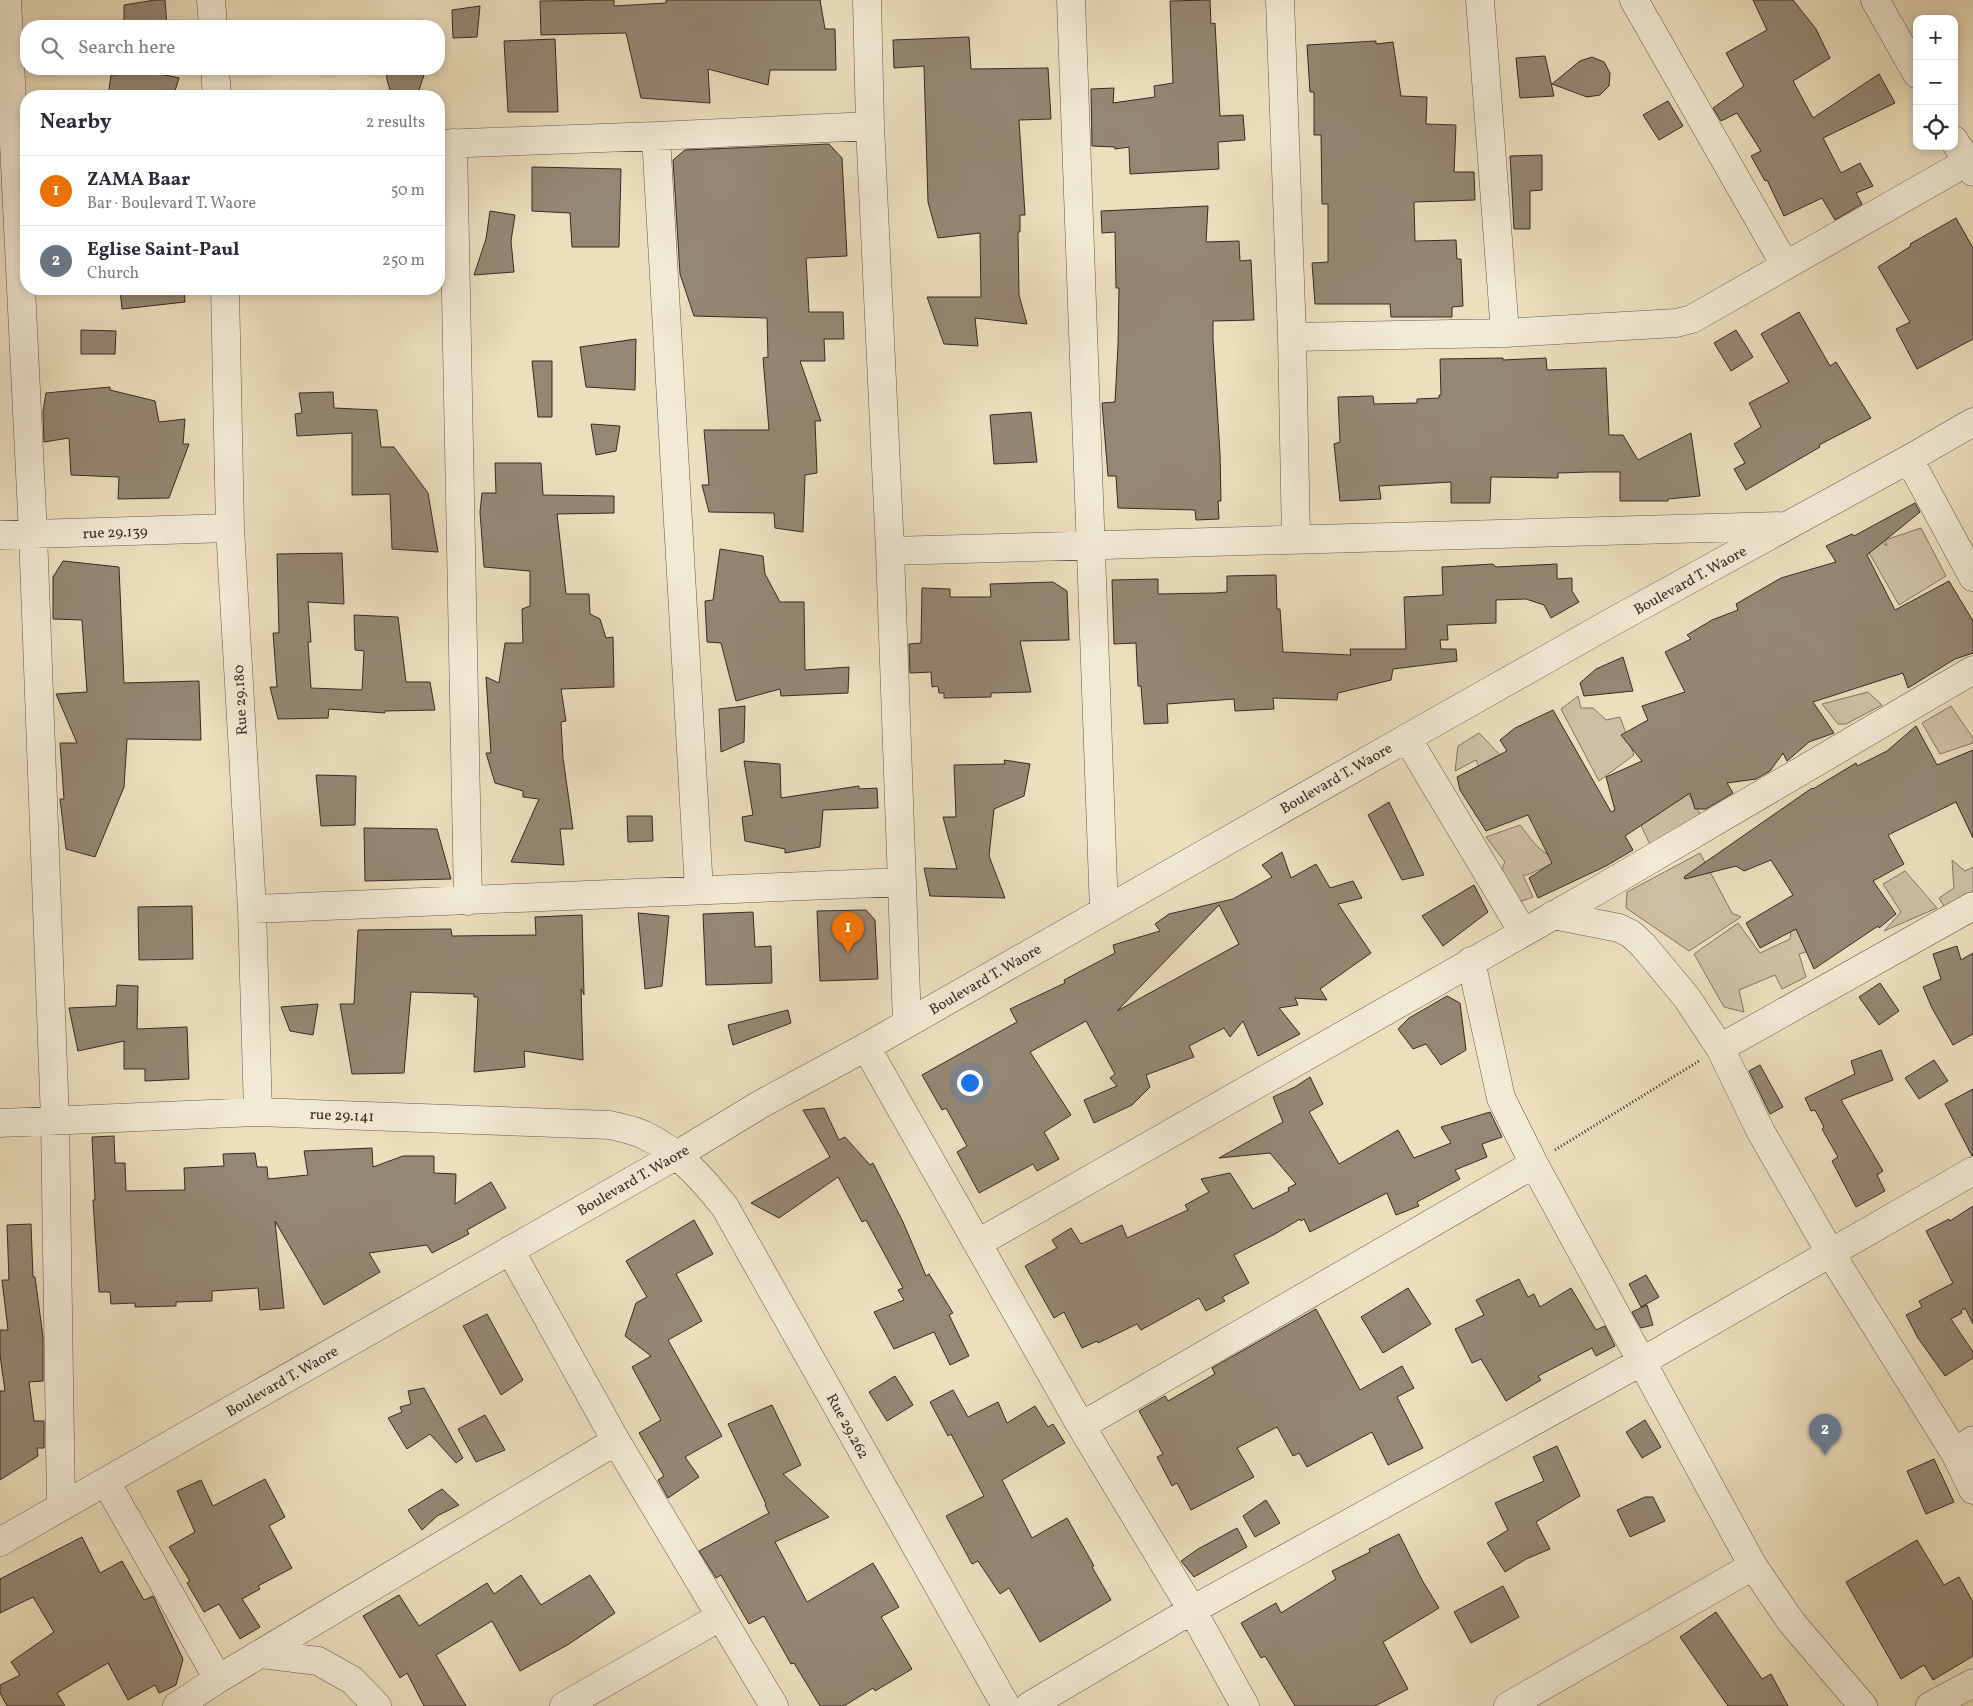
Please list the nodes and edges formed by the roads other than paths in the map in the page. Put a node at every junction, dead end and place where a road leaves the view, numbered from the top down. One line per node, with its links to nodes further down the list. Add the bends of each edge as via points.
1 (7, 0): 18 (street)
2 (211, 0): 9 (street)
3 (867, 0): 13 (street)
4 (1071, 0): 30 (street)
5 (1280, 0): 22 (street)
6 (1634, 0): 17 (street)
7 (1875, 0): 10 (street)
8 (1483, 1): 21 (street)
9 (213, 20)
10 (1913, 67)
11 (216, 75): 12 (street)
12 (217, 90)
13 (870, 126): 14 (street); 31 (street)
14 (656, 136): 15 (street); 36 (street)
15 (446, 143): 37 (street)
16 (1965, 158): 17 (street)
17 (1785, 265): 21 (street, via 1692,319 1676,323)
18 (20, 278)
19 (21, 295): 27 (street)
20 (225, 295): 26 (street, Rue 29.180)
21 (1505, 333): 22 (street)
22 (1292, 337): 29 (street)
23 (1973, 422): 24 (street, Boulevard T. Waore)
24 (1909, 459): 25 (street, Boulevard T. Waore); 32 (street)
25 (1788, 526): 29 (street); 34 (street, Boulevard T. Waore)
26 (230, 528): 27 (street, rue 29.139); 39 (street, Rue 29.180)
27 (32, 534): 28 (street, rue 29.139); 48 (street)
28 (0, 536)
29 (1296, 539): 30 (street)
30 (1090, 544): 31 (street); 40 (street)
31 (890, 551): 35 (street)
32 (1973, 577)
33 (1973, 670): 41 (street)
34 (1407, 738): 40 (street, Boulevard T. Waore); 42 (street)
35 (902, 882): 36 (street); 44 (street)
36 (699, 890): 37 (street)
37 (468, 901): 39 (street)
38 (1973, 906): 46 (street)
39 (252, 910): 47 (street, Rue 29.180)
40 (1104, 911): 44 (street, Boulevard T. Waore)
41 (1554, 915): 42 (street); 46 (street, via 1619,928 1631,934 1687,998)
42 (1523, 932): 43 (street)
43 (1471, 961): 51 (street, via 1500,1098); 53 (street)
44 (907, 1023): 45 (street, Boulevard T. Waore)
45 (866, 1047): 50 (street, Boulevard T. Waore, via 761,1104); 53 (street)
46 (1720, 1048): 55 (street, via 1761,1132)
47 (258, 1112): 48 (street, rue 29.141); 50 (street, rue 29.141, via 610,1125 643,1134)
48 (55, 1120): 49 (street, rue 29.141); 62 (street)
49 (0, 1123)
50 (677, 1155): 54 (street, Boulevard T. Waore); 74 (street, Rue 29.262, via 725,1207)
51 (1534, 1164): 56 (street); 57 (street)
52 (1973, 1171): 55 (street)
53 (978, 1243): 57 (street)
54 (510, 1250): 58 (street); 60 (street, Boulevard T. Waore)
55 (1830, 1254): 56 (street); 59 (street)
56 (1641, 1362): 64 (street); 65 (street)
57 (1081, 1426): 65 (street)
58 (616, 1441): 66 (street); 67 (street)
59 (1964, 1447): 61 (street)
60 (106, 1482): 62 (street, Boulevard T. Waore); 68 (street)
61 (1973, 1490)
62 (61, 1507): 63 (street, Boulevard T. Waore)
63 (0, 1542)
64 (1753, 1566): 77 (street); 78 (street, via 1792,1623)
65 (1192, 1610): 75 (street); 76 (street)
66 (720, 1617): 72 (street); 73 (street)
67 (262, 1654): 68 (street); 71 (street, via 318,1661 352,1680)
68 (218, 1679): 70 (street)
69 (1967, 1693): 79 (street)
70 (177, 1706)
71 (378, 1706)
72 (564, 1706)
73 (774, 1706)
74 (1006, 1706)
75 (1029, 1706)
76 (1245, 1706)
77 (1508, 1706)
78 (1863, 1706)
79 (1930, 1706)

